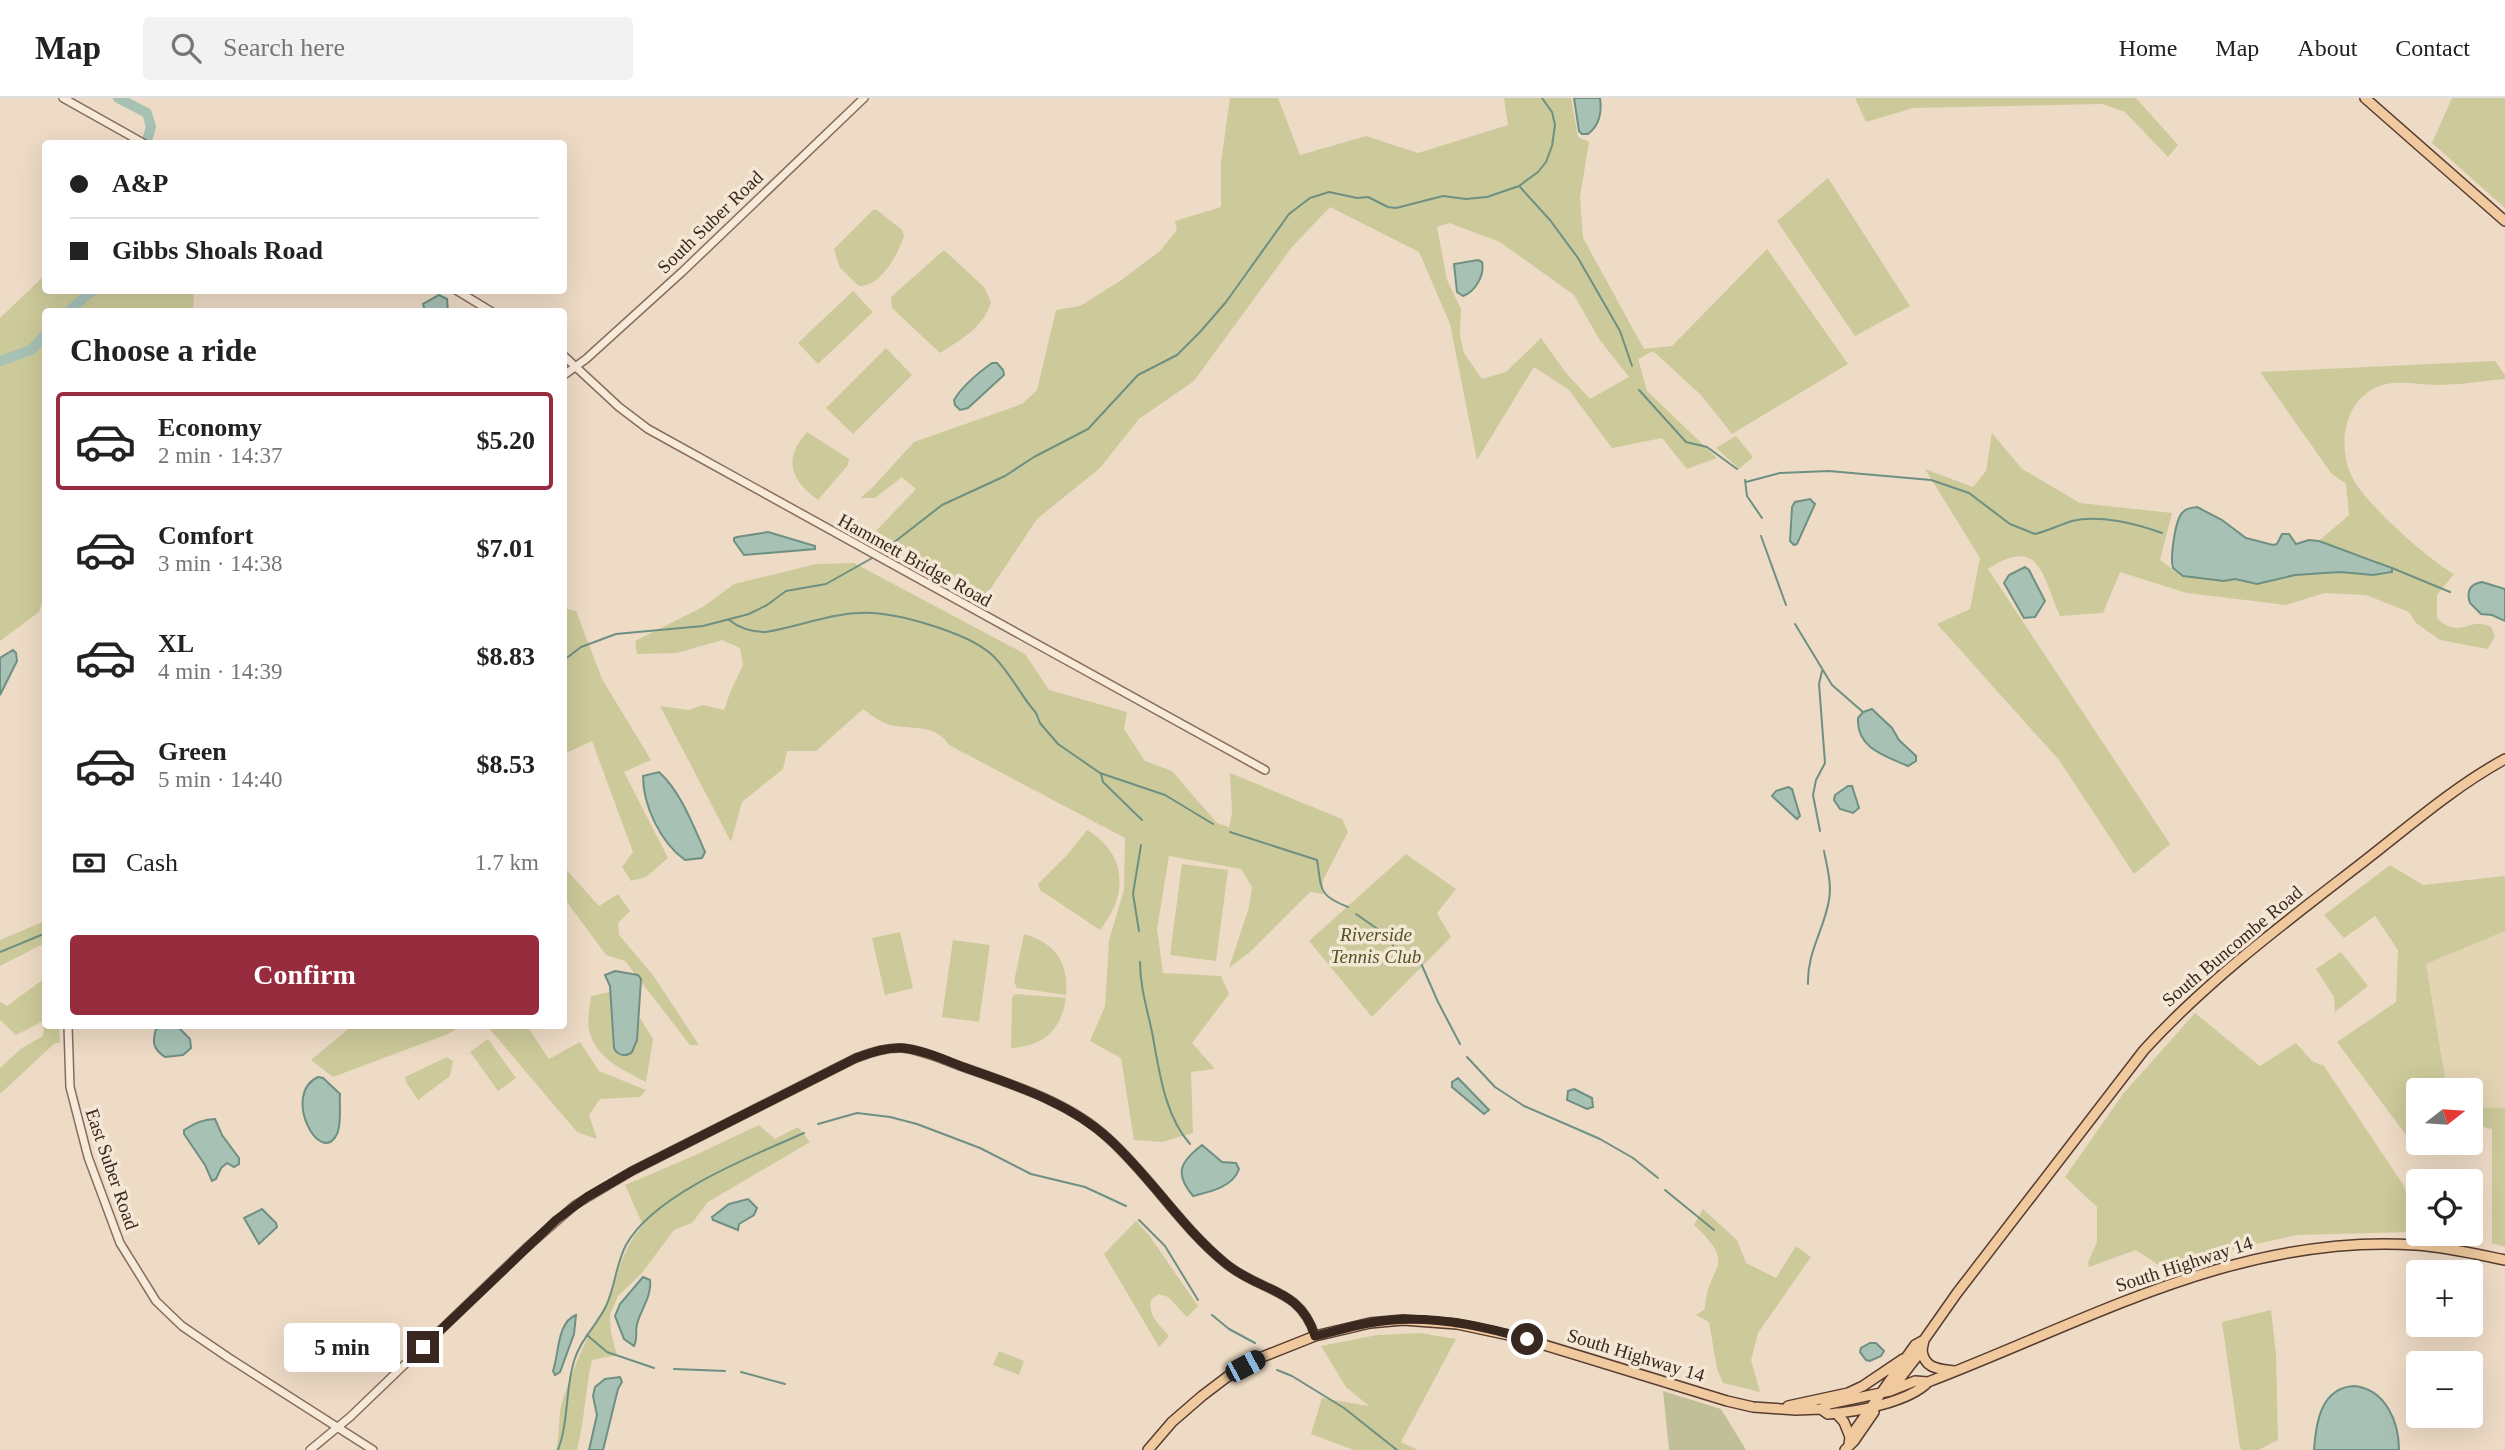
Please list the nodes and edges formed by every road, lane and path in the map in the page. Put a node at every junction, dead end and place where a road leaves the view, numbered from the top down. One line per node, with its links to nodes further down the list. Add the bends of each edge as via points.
1 (63, 98): 4 (street)
2 (864, 98): 9 (street, South Suber Road)
3 (2365, 98): 5 (main road)
4 (138, 140)
5 (2505, 221)
6 (463, 294): 7 (street)
7 (485, 308)
8 (567, 359): 9 (street, Hammett Bridge Road)
9 (575, 367): 10 (street); 12 (street, Hammett Bridge Road, via 649,429)
10 (567, 373)
11 (2505, 759): 16 (main road, South Buncombe Road, via 2448,796 2250,949 2171,1021 2144,1050)
12 (1265, 770)
13 (68, 1029): 25 (street, East Suber Road, via 70,1087 88,1157 120,1243 156,1301 181,1325)
14 (2505, 1260): 19 (main road, South Highway 14, via 2388,1244 2278,1253 2181,1281)
15 (1315, 1336): 22 (main road, South Highway 14, via 1402,1320 1465,1326 1518,1337 1727,1401); 25 (street, via 1301,1306 1224,1263 1135,1164 1084,1118 986,1075 924,1053 894,1048 856,1058 632,1171 575,1205); 29 (main road, South Highway 14, via 1227,1377 1187,1408)
16 (1924, 1340): 17 (main road, South Buncombe Road); 18 (main road, South Buncombe Road)
17 (1922, 1350): 19 (main road, via 1931,1367); 21 (main road, South Buncombe Road)
18 (1907, 1356): 21 (main road, South Buncombe Road); 22 (main road, via 1848,1393)
19 (1956, 1371): 20 (main road, South Highway 14)
20 (1928, 1382): 21 (main road, South Highway 14, via 1915,1381); 21 (main road, South Highway 14, via 1919,1391)
21 (1881, 1398): 23 (main road, South Highway 14); 24 (main road, South Highway 14); 26 (main road, South Buncombe Road)
22 (1779, 1409): 23 (main road, South Highway 14)
23 (1821, 1409): 24 (main road, South Highway 14)
24 (1836, 1413): 26 (main road, via 1844,1422)
25 (338, 1427): 27 (street); 28 (street, East Suber Road)
26 (1848, 1444)
27 (310, 1450)
28 (373, 1450)
29 (1148, 1450)

